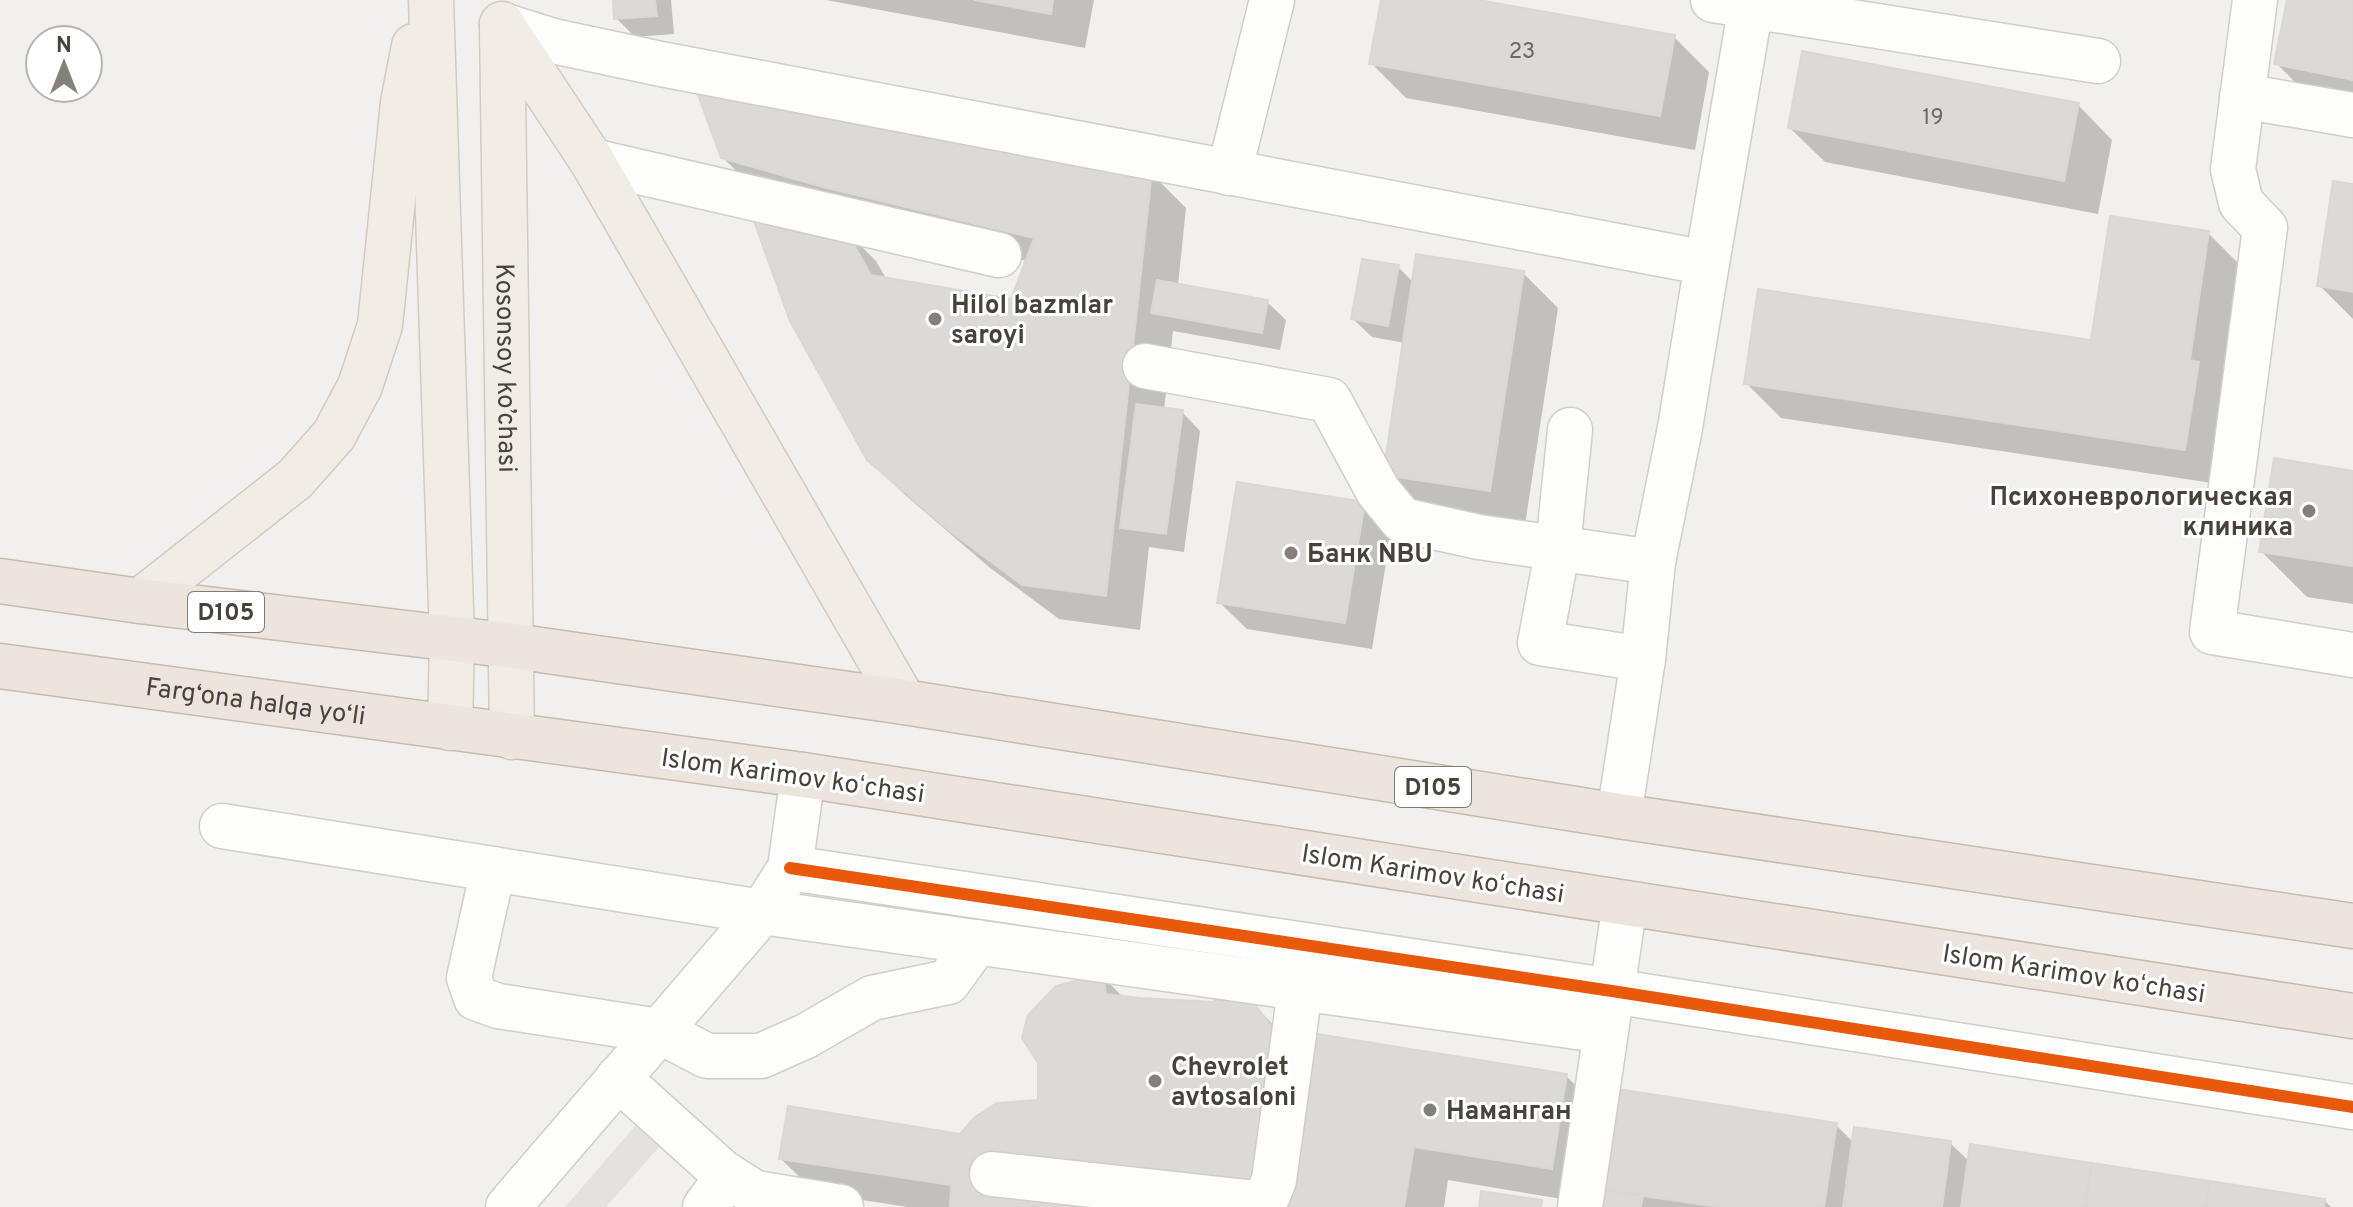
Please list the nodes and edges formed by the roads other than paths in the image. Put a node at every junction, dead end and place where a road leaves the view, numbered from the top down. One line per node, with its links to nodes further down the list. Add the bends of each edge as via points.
1 (423, 0): 19 (main road, via 403,103 380,325 360,386 334,435 295,479)
2 (431, 0): 20 (main road)
3 (1272, 0): 11 (street)
4 (2255, 0): 8 (street)
5 (1738, 2): 7 (street); 13 (street)
6 (501, 12): 10 (main road); 11 (street, via 553,41); 21 (main road, Kosonsoy ko’chasi)
7 (2098, 61)
8 (2242, 96): 9 (street); 22 (street, via 2233,169 2241,203 2265,228 2212,632)
9 (2353, 115)
10 (592, 161): 12 (street); 25 (main road)
11 (1229, 173): 13 (street)
12 (999, 255)
13 (1707, 263): 17 (street)
14 (1145, 366): 16 (street, via 1329,400 1378,491 1402,520)
15 (1570, 430): 16 (street)
16 (1558, 547): 17 (street); 23 (street, via 1540,643)
17 (1653, 562): 23 (street)
18 (0, 581): 19 (highway, D105)
19 (140, 601): 20 (highway, D105)
20 (452, 639): 21 (highway, D105); 26 (main road)
21 (513, 646): 25 (highway, D105); 27 (main road, Kosonsoy ko’chasi)
22 (2353, 655)
23 (1643, 659): 29 (street)
24 (0, 666): 26 (highway, Farg‘ona halqa yo‘li)
25 (904, 702): 29 (highway, D105)
26 (450, 728): 27 (highway, Farg‘ona halqa yo‘li)
27 (512, 737): 28 (highway, Islom Karimov koʻchasi)
28 (803, 775): 31 (street); 33 (highway, Islom Karimov koʻchasi)
29 (1619, 816): 35 (highway, D105)
30 (222, 826): 32 (street)
31 (790, 868): 34 (street); 37 (street)
32 (493, 869): 34 (street); 40 (street, via 469,978 476,998)
33 (1625, 903): 38 (street); 39 (highway, Islom Karimov koʻchasi)
34 (762, 912): 36 (street); 40 (street)
35 (2353, 926)
36 (977, 942): 37 (street); 40 (street, via 948,982 872,998 761,1056 707,1056)
37 (1303, 968): 38 (street); 43 (street, via 1274,1180 1268,1195 1256,1203)
38 (1608, 1011): 42 (street); 47 (street)
39 (2353, 1016)
40 (659, 1031): 41 (street)
41 (618, 1078): 44 (street); 45 (street)
42 (2353, 1107)
43 (992, 1174)
44 (716, 1192): 46 (street)
45 (508, 1207)
46 (841, 1207)
47 (1580, 1207)

